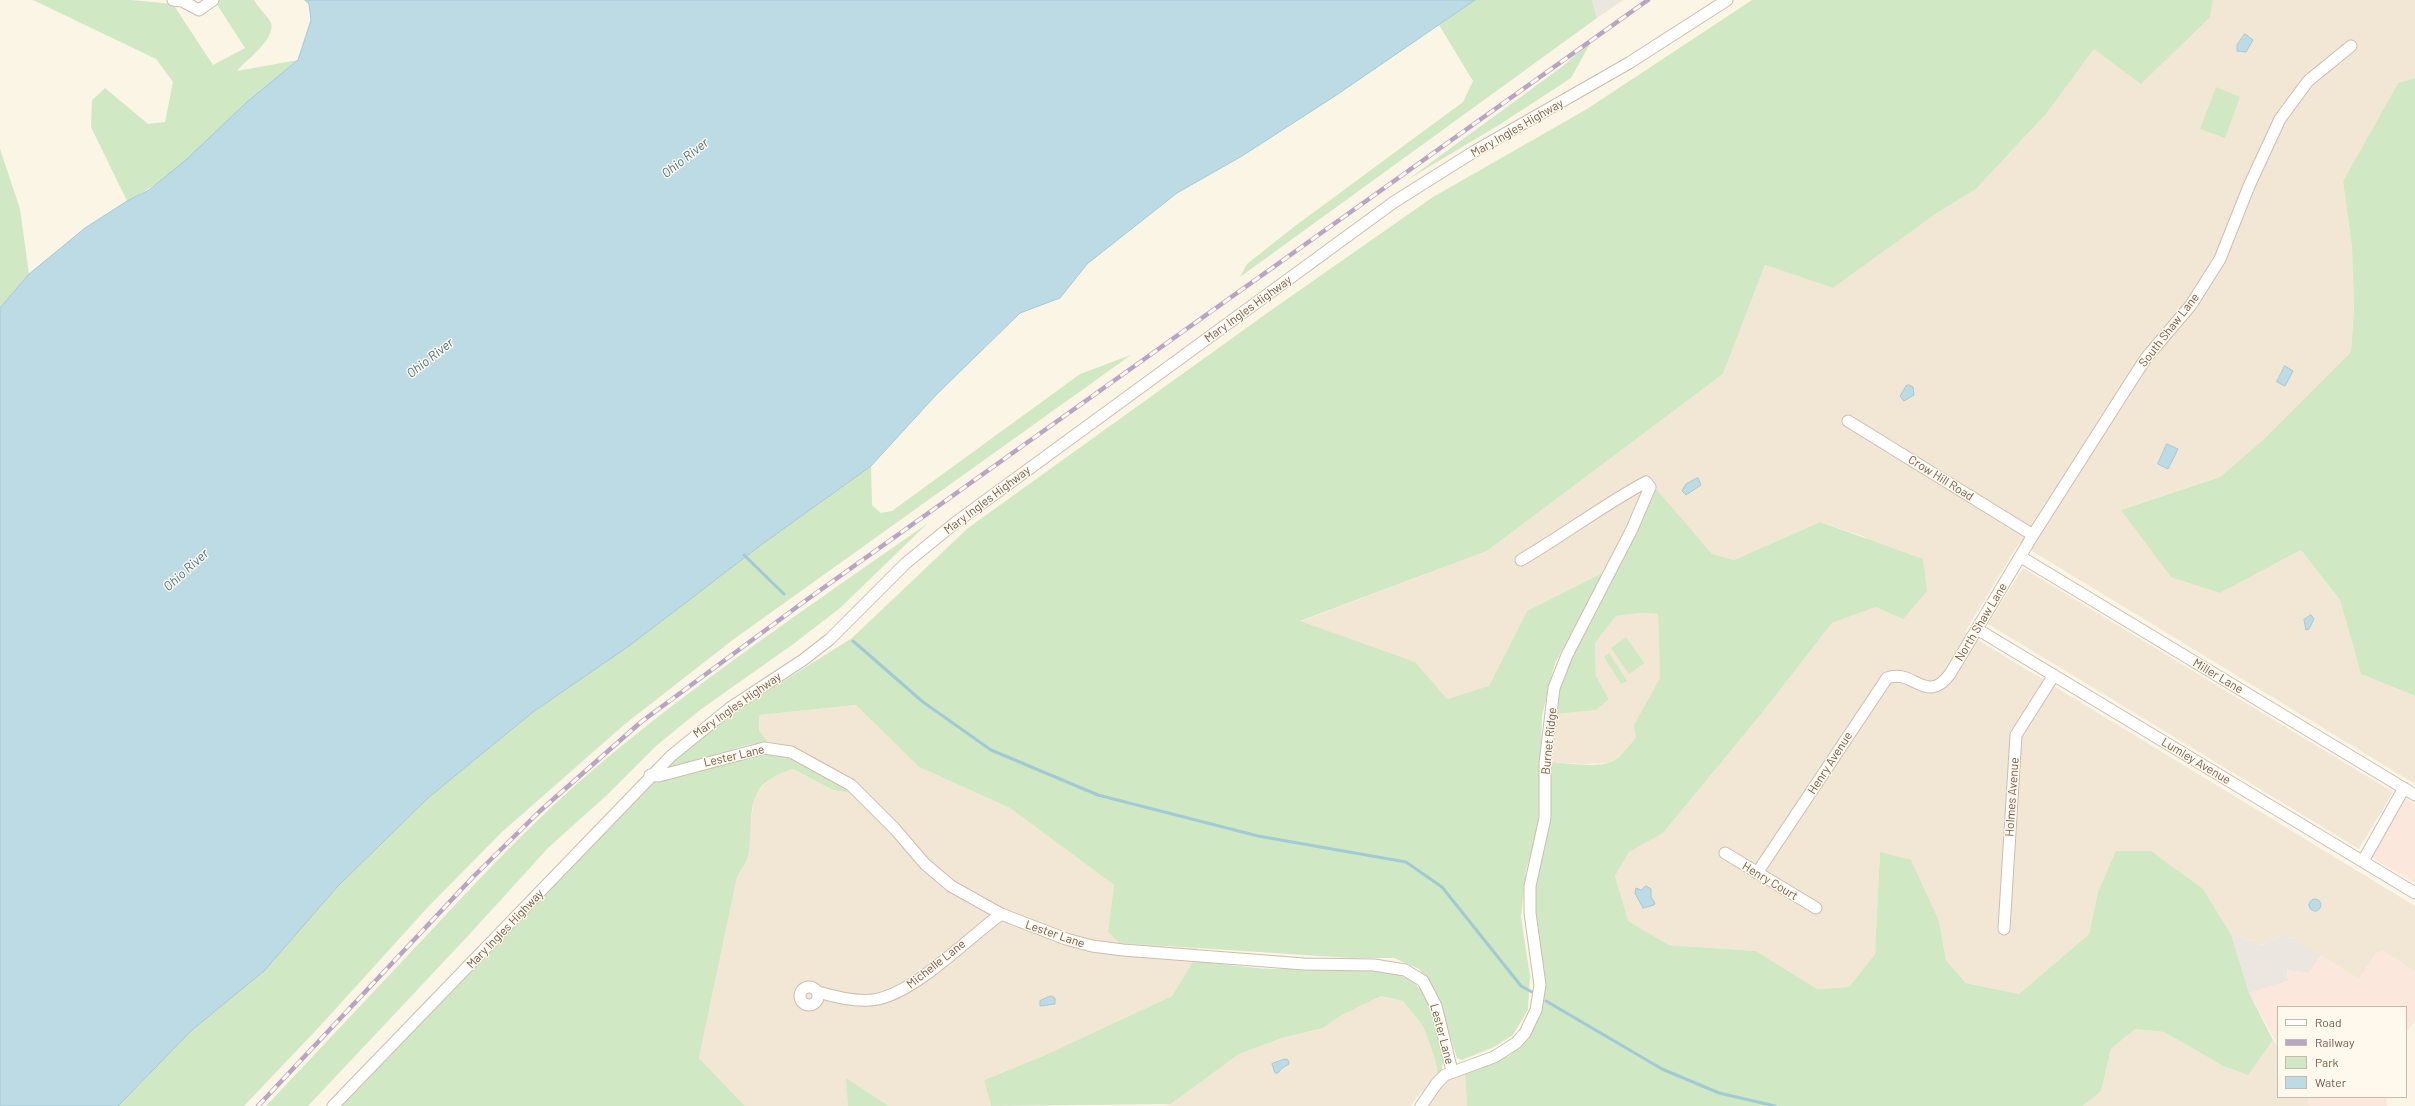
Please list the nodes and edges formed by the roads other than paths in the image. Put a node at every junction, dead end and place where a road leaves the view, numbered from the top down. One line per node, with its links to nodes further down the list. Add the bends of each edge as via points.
1 (173, 0): 2 (street, via 182,1 199,10)
2 (213, 0)
3 (1727, 0): 12 (street, Mary Ingles Highway, via 1629,63 1475,151 1388,206 955,523 906,563 830,639 695,735)
4 (2351, 46): 6 (street, South Shaw Lane, via 2308,82 2280,119 2249,186 2220,259 2191,305 2139,370)
5 (1848, 421): 6 (street, Crow Hill Road)
6 (2034, 535): 7 (street, North Shaw Lane)
7 (2021, 557): 9 (street, North Shaw Lane); 13 (street, Miller Lane)
8 (1521, 560): 23 (street, Burnet Ridge, via 1556,540 1618,497 1646,482 1650,487 1632,529 1567,655 1554,688 1545,763 1545,818 1530,886 1530,913 1540,985 1536,1010 1525,1033 1516,1043 1494,1057)
9 (1977, 629): 10 (street, Lumley Avenue); 11 (street, North Shaw Lane, via 1944,682 1936,687 1924,687)
10 (2054, 675): 16 (street, Lumley Avenue); 21 (street, Holmes Avenue, via 2016,735)
11 (1915, 682): 17 (street, Henry Avenue, via 1902,675 1887,678 1881,684)
12 (650, 775): 20 (street, Lester Lane, via 659,776 764,748 797,754 851,785 896,828 925,864 942,879); 24 (street, Mary Ingles Highway, via 538,895)
13 (2404, 788): 14 (street, Miller Lane); 16 (street)
14 (2415, 795)
15 (1725, 853): 17 (street, Henry Court)
16 (2363, 862): 18 (street, Lumley Avenue)
17 (1757, 873): 19 (street, Henry Court)
18 (2415, 893)
19 (1816, 908)
20 (1001, 914): 22 (street, Michelle Lane, via 919,979 894,994 868,1000); 23 (street, Lester Lane, via 1066,939 1102,947 1304,964 1374,965 1405,970 1423,981 1436,1006 1447,1042)
21 (2004, 929)
22 (818, 992)
23 (1452, 1072): 25 (street, Burnet Ridge, via 1437,1083)
24 (333, 1106)
25 (1422, 1106)

